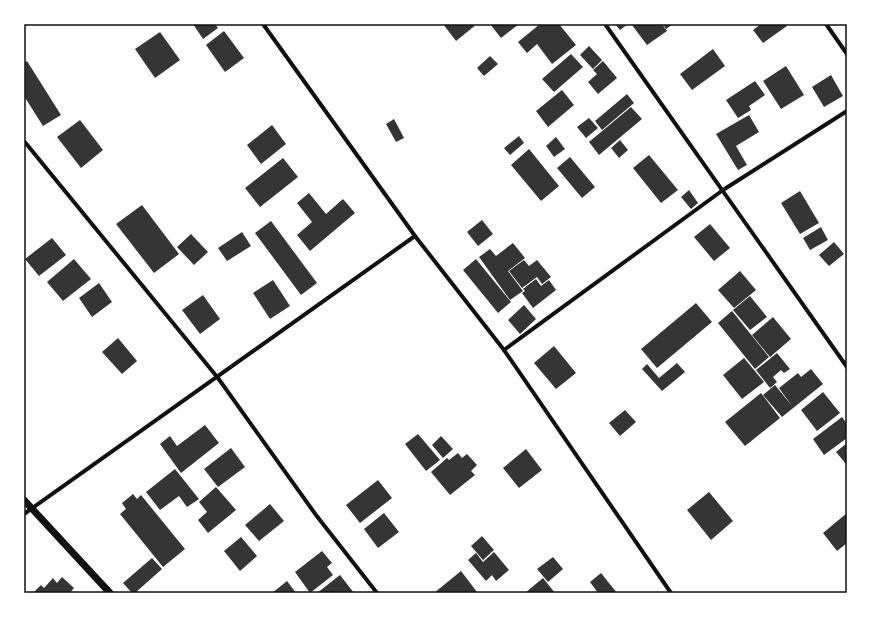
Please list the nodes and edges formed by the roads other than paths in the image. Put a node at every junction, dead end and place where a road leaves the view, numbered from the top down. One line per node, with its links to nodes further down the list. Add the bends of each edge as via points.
1 (263, 24): 8 (street)
2 (605, 24): 7 (street)
3 (826, 24): 4 (street)
4 (847, 54)
5 (847, 111): 7 (street)
6 (24, 141): 11 (street)
7 (723, 190): 9 (street); 10 (street)
8 (415, 236): 9 (street); 11 (street)
9 (504, 350): 17 (street)
10 (847, 367)
11 (218, 378): 13 (street); 16 (street, via 316,516)
12 (24, 500): 13 (street)
13 (32, 509): 14 (street); 15 (street)
14 (24, 514)
15 (110, 593)
16 (377, 593)
17 (671, 593)

